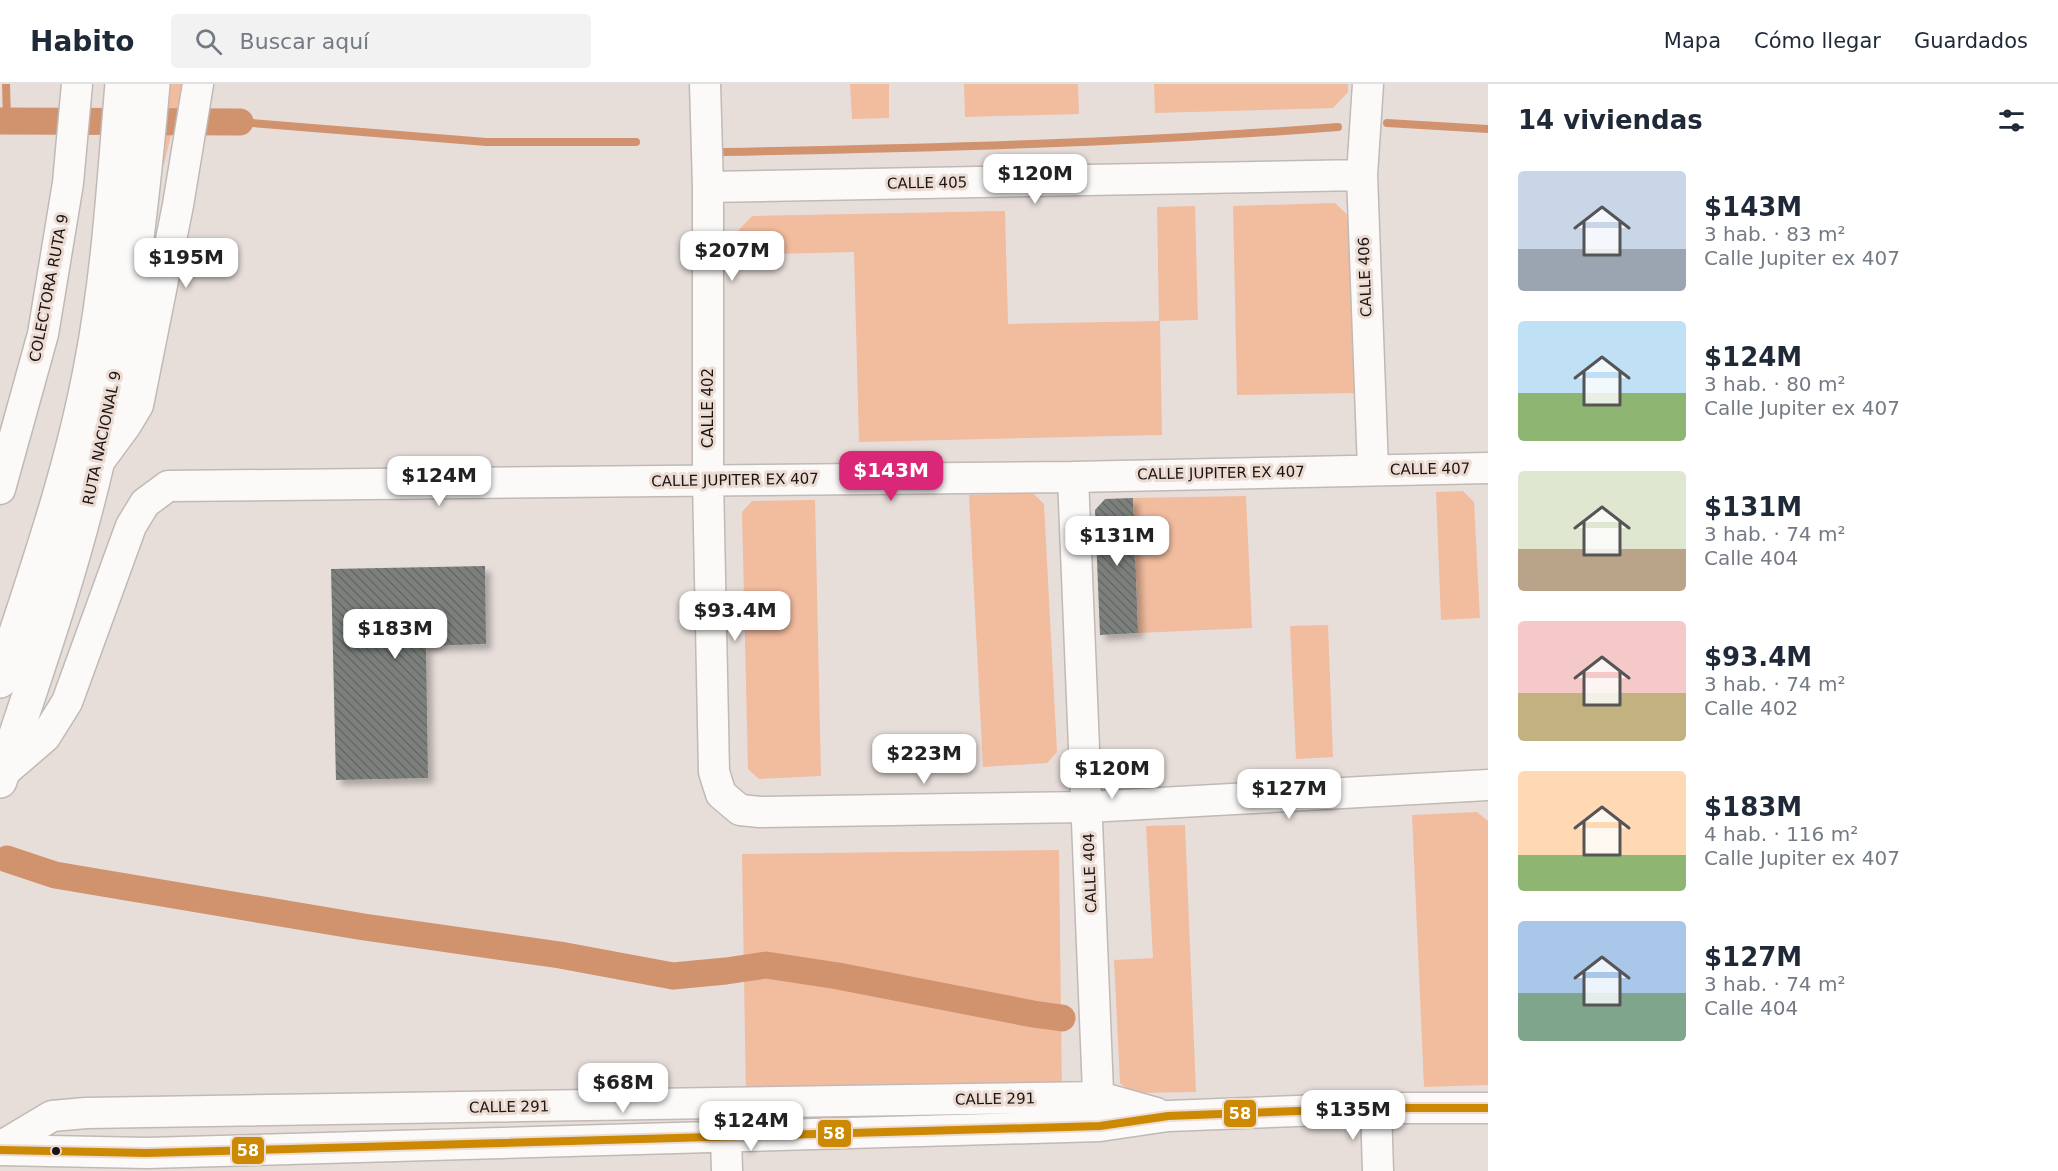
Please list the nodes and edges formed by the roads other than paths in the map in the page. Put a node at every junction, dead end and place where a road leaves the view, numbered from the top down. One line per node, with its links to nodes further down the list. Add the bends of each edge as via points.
1 (77, 84): 14 (street, COLECTORA RUTA 9, via 68,183 43,334)
2 (122, 84): 15 (main road, RUTA NACIONAL 9, via 107,255 91,366 65,481)
3 (153, 84): 9 (main road, RUTA NACIONAL 9, via 131,288)
4 (198, 84): 9 (street, via 138,405)
5 (705, 84): 8 (street, CALLE 402)
6 (1368, 84): 7 (street, CALLE 406)
7 (1362, 175): 8 (street, CALLE 405); 11 (street, CALLE 406)
8 (708, 187): 13 (street, CALLE 402)
9 (98, 463): 16 (main road, RUTA NACIONAL 9, via 59,604)
10 (1488, 468): 11 (street, CALLE 407)
11 (1373, 470): 12 (street, CALLE JUPITER EX 407)
12 (1073, 477): 13 (street, CALLE JUPITER EX 407); 18 (street, CALLE 404)
13 (708, 480): 16 (street, CALLE JUPITER EX 407, via 168,486 145,503 131,526 68,702 45,737); 18 (street, CALLE 402, via 714,772 721,794 740,810 760,812)
14 (0, 489)
15 (0, 681)
16 (1, 778)
17 (1488, 785): 18 (street, CALLE 402)
18 (1088, 807): 21 (street, CALLE 404)
19 (1376, 1108): 20 (street, CALLE 291); 21 (street, CALLE 291, via 1168,1116); 26 (street)
20 (1488, 1108)
21 (1099, 1112): 22 (street, CALLE 291); 23 (street, CALLE 291, via 86,1113 52,1116)
22 (726, 1135): 24 (street, CALLE 291); 25 (street)
23 (0, 1149): 24 (street, CALLE 291)
24 (147, 1162)
25 (727, 1171)
26 (1378, 1171)

